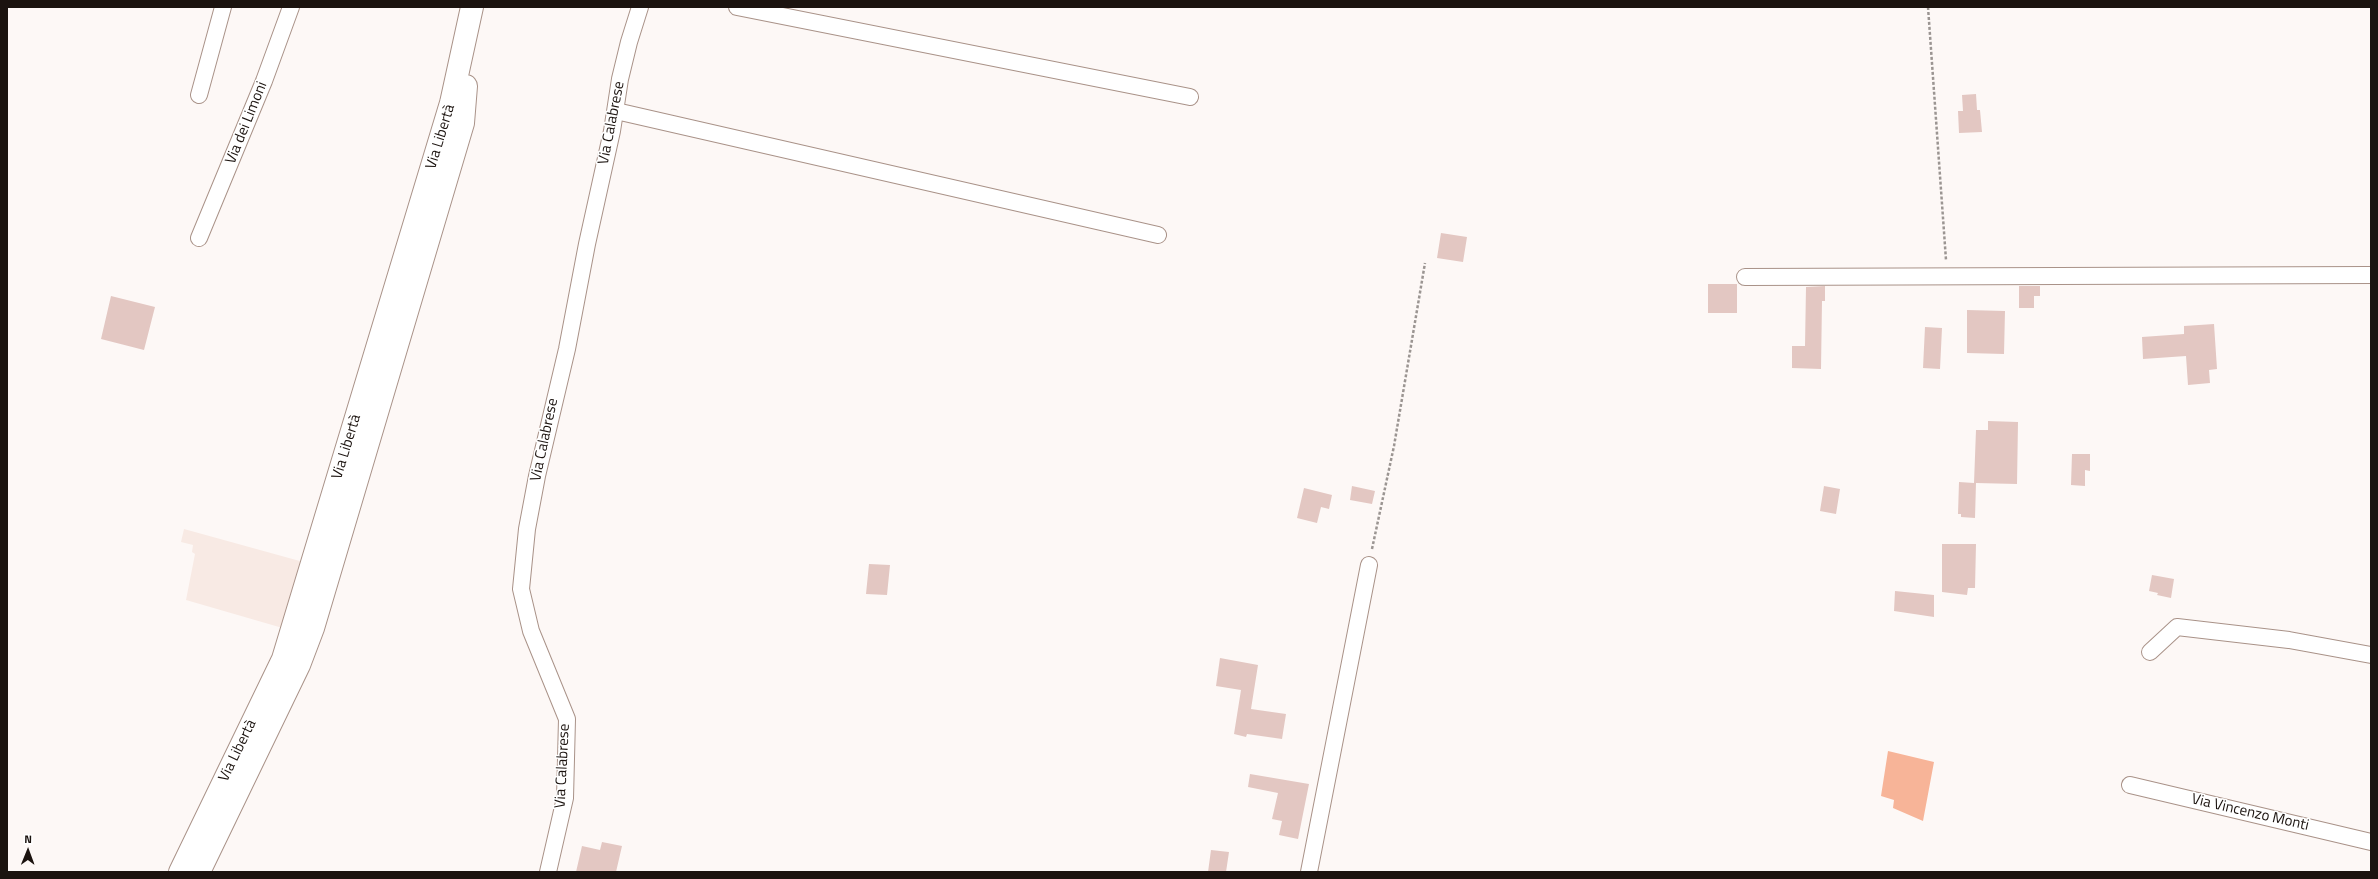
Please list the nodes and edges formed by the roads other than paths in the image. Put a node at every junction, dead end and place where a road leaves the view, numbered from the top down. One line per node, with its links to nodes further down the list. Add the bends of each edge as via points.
1 (223, 7): 6 (street)
2 (290, 7): 10 (street, Via dei Limoni, via 264,81)
3 (472, 7): 14 (street, Via Libertà, via 463,123 408,272)
4 (640, 7): 8 (street, Via Calabrese, via 629,42)
5 (737, 7): 7 (street)
6 (199, 96)
7 (1190, 97)
8 (616, 110): 9 (street); 21 (street, Via Calabrese, via 567,350 537,476 527,529 521,589 531,631 567,719 565,798)
9 (1158, 235)
10 (199, 238)
11 (2371, 275): 12 (street)
12 (1745, 277)
13 (1369, 565): 22 (street)
14 (304, 625): 19 (street, Via Libertà, via 283,659); 20 (street, Via Libertà, via 299,665)
15 (2150, 652): 16 (street, via 2177,627 2289,640)
16 (2371, 655)
17 (2130, 785): 18 (street, Via Vincenzo Monti)
18 (2371, 842)
19 (180, 872)
20 (199, 872)
21 (548, 872)
22 (1309, 872)

